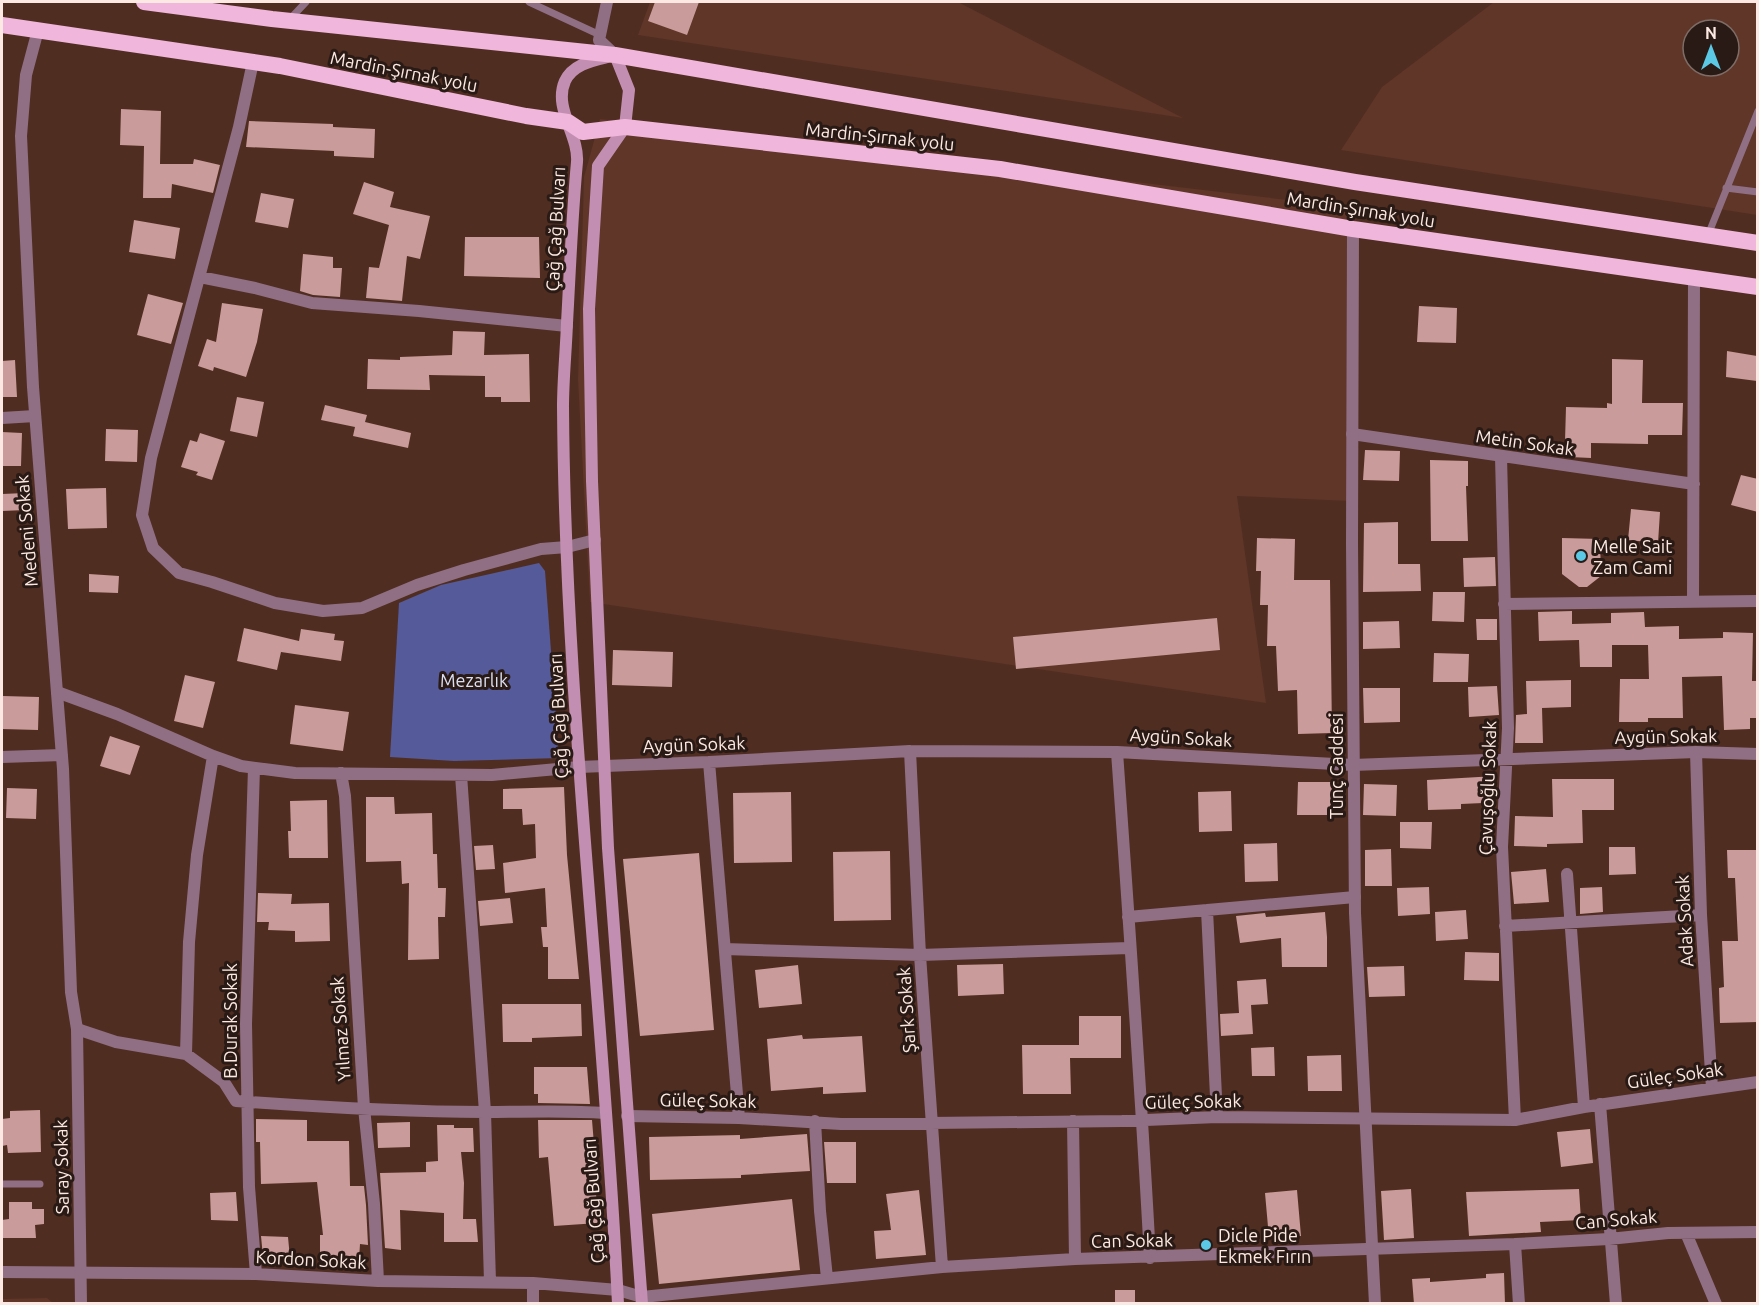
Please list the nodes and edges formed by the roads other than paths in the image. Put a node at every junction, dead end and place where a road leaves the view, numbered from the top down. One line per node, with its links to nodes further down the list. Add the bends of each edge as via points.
1 (144, 2): 6 (highway, Mardin-Şırnak yolu)
2 (306, 2): 6 (lane)
3 (528, 2): 5 (lane)
4 (607, 2): 9 (street)
5 (537, 3): 9 (lane)
6 (288, 21): 10 (highway, Mardin-Şırnak yolu)
7 (2, 25): 8 (highway, Mardin-Şırnak yolu)
8 (38, 30): 11 (highway, Mardin-Şırnak yolu); 24 (street, Medeni Sokak, via 26,75 21,136)
9 (600, 35): 10 (street, via 599,40)
10 (615, 55): 13 (main road, Çağ Çağ Bulvarı, via 581,65 565,81 562,103); 14 (main road, via 629,90); 18 (highway, Mardin-Şırnak yolu, via 1355,182)
11 (253, 62): 13 (highway, Mardin-Şırnak yolu); 20 (street)
12 (1758, 111): 15 (lane)
13 (568, 123): 14 (highway, Mardin-Şırnak yolu, via 583,132); 23 (main road, Çağ Çağ Bulvarı, via 578,152)
14 (625, 127): 17 (highway, Mardin-Şırnak yolu, via 1000,169); 29 (main road, via 598,166 589,309)
15 (1726, 188): 16 (lane); 18 (lane)
16 (1758, 192)
17 (1353, 229): 21 (highway, Mardin-Şırnak yolu); 26 (street, Tunç Caddesi)
18 (1707, 235): 19 (highway, Mardin-Şırnak yolu)
19 (1758, 243)
20 (200, 277): 23 (street, via 312,303); 30 (street, via 151,458 142,515 153,548 179,573 275,603 323,611 362,608 464,570 541,549)
21 (1694, 278): 22 (highway, Mardin-Şırnak yolu); 28 (street)
22 (1758, 287)
23 (567, 326): 30 (main road, Çağ Çağ Bulvarı, via 563,405)
24 (35, 416): 25 (street); 34 (street, Medeni Sokak)
25 (2, 418)
26 (1352, 434): 27 (street, Metin Sokak); 44 (street, Tunç Caddesi)
27 (1501, 457): 28 (street, Metin Sokak); 33 (street, Çavuşoğlu Sokak)
28 (1694, 484): 32 (street)
29 (595, 540): 30 (street); 45 (main road)
30 (567, 547): 46 (main road, Çağ Çağ Bulvarı)
31 (1758, 601): 32 (street)
32 (1693, 602): 33 (street)
33 (1504, 604): 42 (street, Çavuşoğlu Sokak)
34 (57, 692): 39 (street, Medeni Sokak); 40 (street, Aygün Sokak)
35 (910, 751): 36 (street, Aygün Sokak); 43 (street, Aygün Sokak); 59 (street, Şark Sokak)
36 (1117, 752): 44 (street, Aygün Sokak); 54 (street)
37 (1696, 752): 38 (street, Aygün Sokak); 42 (street, Aygün Sokak); 53 (street, Adak Sokak)
38 (1758, 754)
39 (62, 755): 41 (street); 60 (street, Medeni Sokak, via 71,992)
40 (213, 756): 47 (street, Aygün Sokak); 61 (street, via 197,855 189,942)
41 (2, 757)
42 (1508, 758): 44 (street, Aygün Sokak); 56 (street, Çavuşoğlu Sokak, via 1502,847)
43 (710, 762): 45 (street, Aygün Sokak); 58 (street)
44 (1353, 765): 51 (street, Tunç Caddesi)
45 (603, 766): 46 (street, Aygün Sokak); 70 (main road)
46 (579, 767): 49 (street, Aygün Sokak); 69 (main road, Çağ Çağ Bulvarı)
47 (254, 768): 48 (street, Aygün Sokak); 64 (street, B.Durak Sokak, via 246,1024)
48 (341, 773): 49 (street, Aygün Sokak); 66 (street, Yılmaz Sokak)
49 (461, 775): 68 (street)
50 (1567, 874): 55 (street)
51 (1355, 897): 52 (street); 74 (street, Tunç Caddesi)
52 (1207, 910): 54 (street); 71 (street)
53 (1701, 915): 55 (street); 63 (street, Adak Sokak)
54 (1128, 917): 57 (street)
55 (1569, 921): 56 (street); 67 (street)
56 (1505, 926): 75 (street, Çavuşoğlu Sokak)
57 (1129, 948): 59 (street); 73 (street)
58 (725, 949): 59 (street); 72 (street)
59 (920, 955): 78 (street, Şark Sokak)
60 (77, 1029): 61 (street, via 116,1042); 90 (street, Saray Sokak)
61 (186, 1054): 64 (street, via 224,1082 236,1101)
62 (1758, 1082): 63 (street, Güleç Sokak)
63 (1712, 1088): 65 (street, Güleç Sokak)
64 (248, 1102): 66 (street); 91 (street, B.Durak Sokak)
65 (1600, 1104): 67 (street, Güleç Sokak); 83 (street)
66 (364, 1107): 68 (street); 93 (street, Yılmaz Sokak, via 375,1204)
67 (1584, 1107): 75 (street, Güleç Sokak)
68 (485, 1112): 69 (street); 94 (street)
69 (605, 1113): 96 (main road, Çağ Çağ Bulvarı)
70 (627, 1116): 72 (street, Güleç Sokak); 97 (main road)
71 (1217, 1117): 73 (street, Güleç Sokak); 74 (street, Güleç Sokak)
72 (739, 1118): 76 (street, Güleç Sokak)
73 (1142, 1120): 77 (street, Güleç Sokak); 86 (street)
74 (1365, 1120): 75 (street, Güleç Sokak); 85 (street, Tunç Caddesi)
75 (1515, 1120)
76 (815, 1121): 78 (street, Güleç Sokak); 92 (street)
77 (1073, 1121): 78 (street, Güleç Sokak); 87 (street)
78 (933, 1123): 88 (street, Şark Sokak)
79 (2, 1184): 80 (lane)
80 (40, 1184)
81 (1758, 1232): 82 (street, Can Sokak)
82 (1686, 1233): 83 (street, Can Sokak); 104 (street)
83 (1609, 1239): 84 (street, Can Sokak); 103 (street)
84 (1515, 1244): 85 (street, Can Sokak); 102 (street)
85 (1374, 1248): 86 (street, Can Sokak); 101 (street, Tunç Caddesi)
86 (1150, 1258): 87 (street, Can Sokak)
87 (1075, 1259): 88 (street, Can Sokak)
88 (942, 1267): 92 (street, Can Sokak)
89 (2, 1272): 90 (street, Kordon Sokak)
90 (81, 1272): 91 (street, Kordon Sokak); 98 (street, Saray Sokak)
91 (256, 1274): 93 (street, Kordon Sokak)
92 (827, 1278): 97 (street, Can Sokak)
93 (378, 1281): 94 (street, Kordon Sokak)
94 (490, 1282): 95 (street, Kordon Sokak)
95 (533, 1283): 96 (street, Kordon Sokak); 99 (street)
96 (618, 1290): 97 (street, Can Sokak); 100 (main road, Çağ Çağ Bulvarı)
97 (642, 1300)
98 (81, 1304)
99 (533, 1304)
100 (618, 1304)
101 (1375, 1304)
102 (1519, 1304)
103 (1616, 1304)
104 (1716, 1304)

